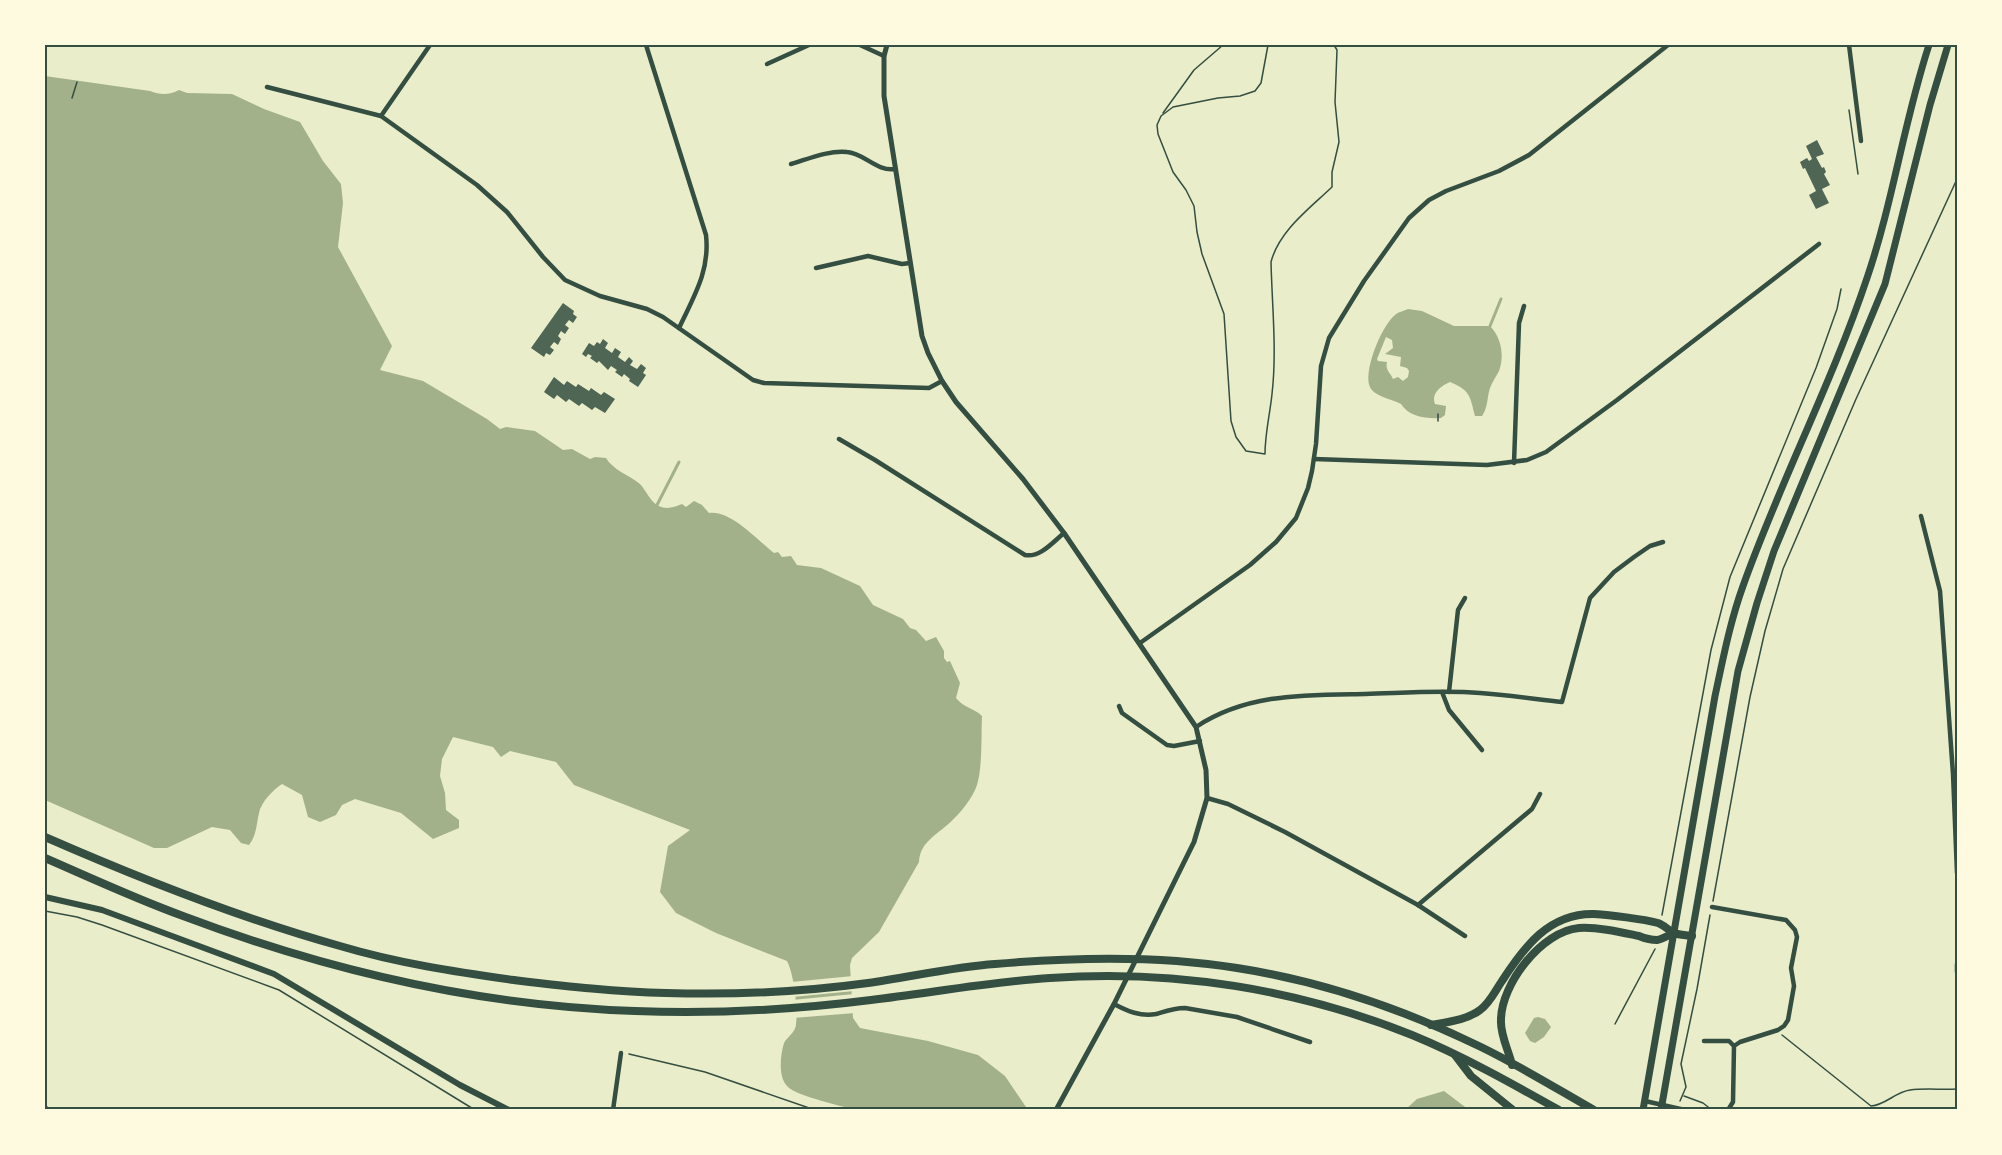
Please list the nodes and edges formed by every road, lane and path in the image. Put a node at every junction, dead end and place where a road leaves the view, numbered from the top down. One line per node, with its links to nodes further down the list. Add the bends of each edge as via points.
1 (430, 45): 18 (street)
2 (645, 45): 28 (street, via 708,251 703,277)
3 (809, 45): 14 (street)
4 (860, 45): 13 (street)
5 (887, 45): 13 (street)
6 (1222, 45): 19 (path, via 1194,70)
7 (1268, 45): 19 (path, via 1261,83 1255,91 1173,107)
8 (1334, 45): 19 (path, via 1339,142 1332,187 1286,231 1271,262 1273,364 1265,454 1246,451 1236,437 1231,421 1224,314 1202,254 1194,206 1173,172 1158,134)
9 (1668, 45): 33 (street, via 1529,155 1446,191 1408,218 1329,338 1322,366)
10 (1849, 45): 20 (street)
11 (1929, 45): 55 (main road, via 1867,278 1760,543 1729,632)
12 (1948, 45): 57 (main road, via 1885,284 1774,551 1757,603 1738,671)
13 (884, 56): 22 (street, via 884,96)
14 (767, 64)
15 (77, 82): 17 (path)
16 (267, 87): 18 (street)
17 (72, 98)
18 (381, 116): 28 (street, via 477,185 507,212 565,280 600,296 647,309)
19 (1159, 119)
20 (1861, 141)
21 (791, 164): 22 (street, via 847,152 884,169)
22 (895, 169): 25 (street)
23 (1957, 179): 53 (path, via 1856,399 1784,569 1750,697)
24 (1819, 244): 34 (street, via 1546,452)
25 (910, 263): 26 (street, via 868,256); 29 (street, via 922,336)
26 (816, 268)
27 (1524, 306): 34 (street, via 1519,323)
28 (679, 328): 29 (street, via 740,372 764,383 929,388)
29 (942, 381): 36 (street)
30 (1438, 414): 31 (path)
31 (1438, 421)
32 (839, 439): 36 (street, via 1025,555 1039,553)
33 (1314, 459): 34 (street); 39 (street, via 1296,518 1276,542 1241,572)
34 (1514, 463)
35 (1921, 516): 50 (street, via 1940,591)
36 (1064, 533): 39 (street)
37 (1663, 542): 41 (street, via 1650,546 1614,572 1590,598 1562,702)
38 (1465, 598): 41 (street, via 1458,610)
39 (1140, 643): 43 (street)
40 (1442, 692): 41 (street); 43 (street, via 1287,697 1235,706); 45 (street, via 1449,710)
41 (1449, 692)
42 (1119, 706): 44 (street, via 1122,713 1167,745)
43 (1196, 727): 44 (street)
44 (1200, 741): 47 (street)
45 (1482, 750)
46 (1540, 794): 52 (street, via 1532,808)
47 (1207, 798): 52 (street, via 1261,820); 60 (street, via 1194,842)
48 (45, 837): 61 (highway, via 118,869 266,923 342,947 472,974 576,988 666,993 776,992 990,964 1158,960 1237,968 1305,982)
49 (45, 858): 67 (highway, via 181,916 357,971 447,990 554,1005 634,1011 778,1010 1046,978 1150,977 1299,998 1363,1017)
50 (1957, 873)
51 (45, 897): 77 (main road, via 102,910 274,974)
52 (1418, 905): 56 (street)
53 (1711, 909): 62 (street, via 1786,920 1795,930 1791,968 1794,986 1788,1020); 70 (path, via 1681,1064 1686,1087)
54 (45, 911): 76 (path, via 102,925 279,990)
55 (1674, 933): 57 (highway); 61 (highway, via 1660,923 1594,914 1562,920 1530,941 1478,1012); 68 (highway, via 1657,940 1578,928 1546,941 1526,963 1503,1005 1501,1021); 71 (main road)
56 (1465, 936)
57 (1692, 936): 73 (main road)
58 (1957, 964): 59 (street)
59 (1957, 972)
60 (1114, 1004): 64 (street, via 1148,1015 1185,1008 1233,1017); 80 (street)
61 (1430, 1025): 68 (highway)
62 (1778, 1030): 65 (street); 69 (path, via 1871,1106 1909,1090)
63 (1704, 1041): 65 (street, via 1729,1041)
64 (1310, 1042)
65 (1734, 1046): 87 (street, via 1732,1102)
66 (621, 1053): 78 (street); 79 (path, via 705,1072)
67 (1454, 1054): 81 (highway, via 1471,1076); 82 (highway)
68 (1512, 1065): 83 (highway)
69 (1957, 1089)
70 (1682, 1095): 74 (path); 86 (path)
71 (1645, 1101): 73 (street); 84 (main road)
72 (45, 1105): 75 (path)
73 (1662, 1108): 74 (street)
74 (1678, 1108): 85 (street)
75 (50, 1110)
76 (476, 1110)
77 (509, 1110)
78 (614, 1110)
79 (815, 1110)
80 (1056, 1110)
81 (1513, 1110)
82 (1559, 1110)
83 (1594, 1110)
84 (1643, 1110)
85 (1685, 1110)
86 (1712, 1110)
87 (1728, 1110)

